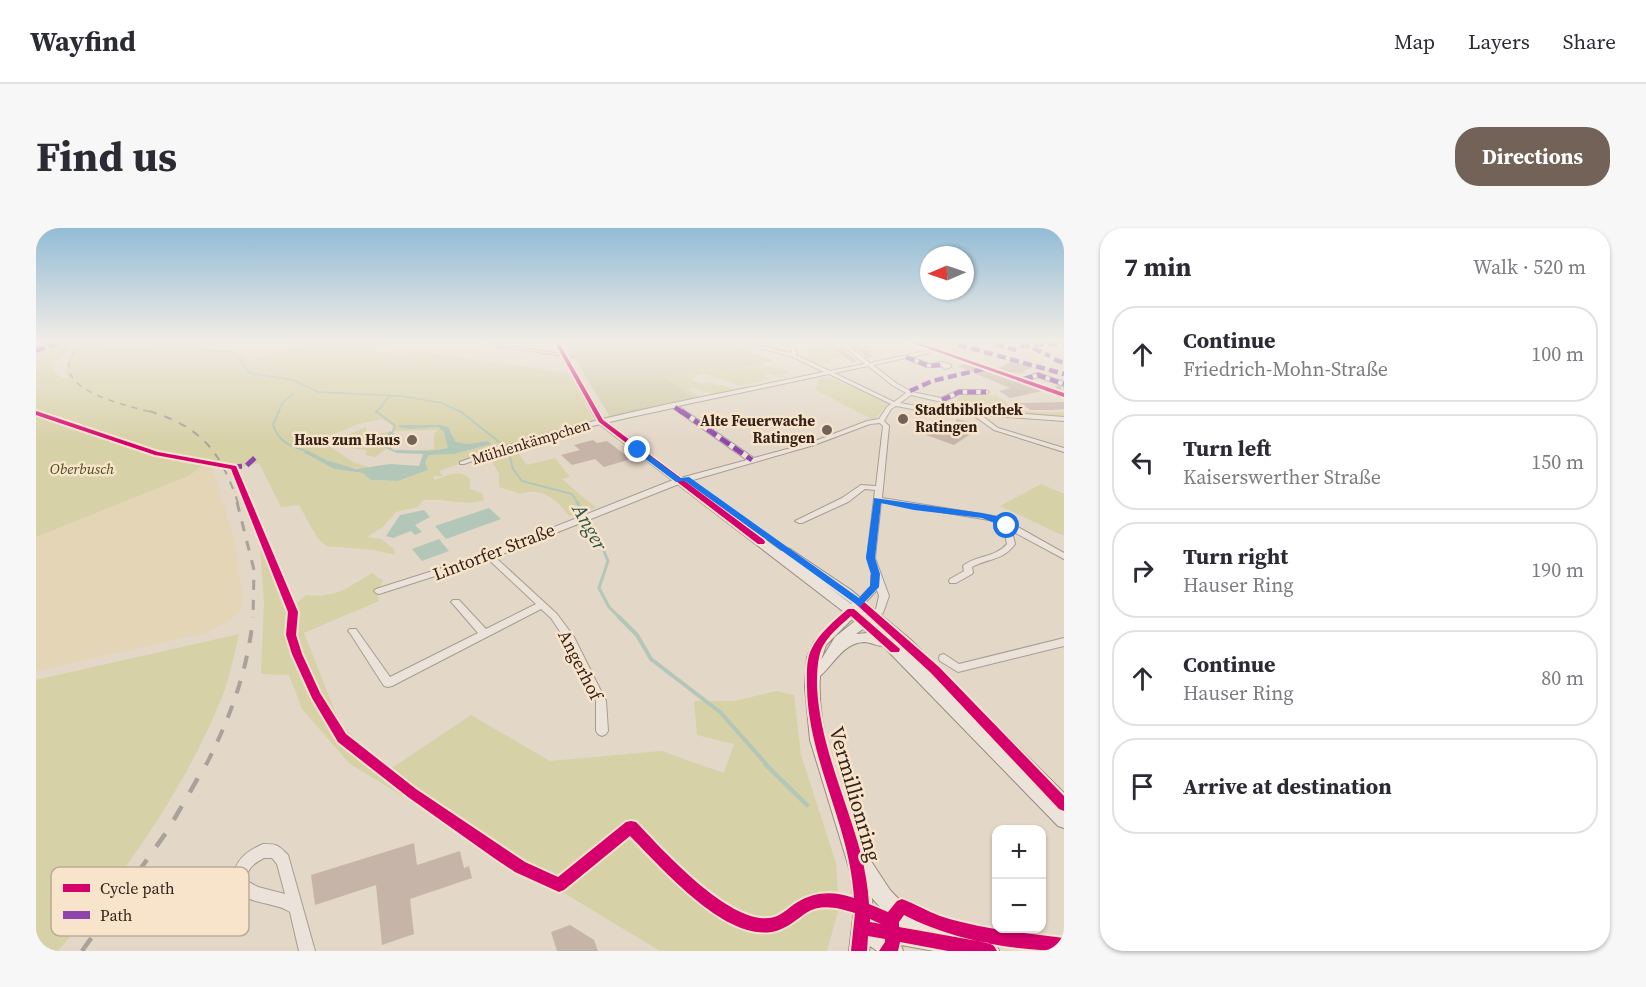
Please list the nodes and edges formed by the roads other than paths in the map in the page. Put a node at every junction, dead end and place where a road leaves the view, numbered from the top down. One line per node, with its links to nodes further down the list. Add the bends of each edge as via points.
1 (578, 375): 15 (main road)
2 (825, 375): 12 (street, Mühlenkämpchen)
3 (830, 375): 11 (street)
4 (884, 375): 8 (street)
5 (1012, 376): 6 (street)
6 (1023, 380): 7 (street, via 1038,375); 10 (street)
7 (1064, 384)
8 (910, 392): 9 (street, via 942,400 959,392); 11 (street)
9 (986, 392)
10 (1064, 395)
11 (896, 404): 13 (street, via 950,414); 16 (street)
12 (675, 407): 15 (street, Mühlenkämpchen); 18 (street)
13 (974, 413): 14 (street); 17 (street, via 996,429)
14 (1064, 419)
15 (604, 421): 19 (street, Mühlenkämpchen); 20 (main road)
16 (881, 421): 18 (street, Lintorfer Straße); 21 (street, via 886,426)
17 (1064, 450)
18 (752, 460): 20 (street, Lintorfer Straße)
19 (462, 463)
20 (683, 480): 25 (street, Lintorfer Straße); 32 (main road)
21 (878, 488): 22 (street); 23 (street, via 864,487)
22 (877, 499): 24 (street, via 982,515); 27 (street, via 871,558)
23 (799, 521)
24 (1007, 526): 26 (street); 28 (street, via 1011,544 1007,551 970,564 969,572)
25 (489, 556): 29 (street, Lintorfer Straße); 31 (street, Angerhof)
26 (1064, 556)
27 (876, 574): 32 (street, via 874,587); 33 (street, via 884,596 880,611)
28 (953, 581)
29 (379, 591)
30 (456, 602): 35 (street)
31 (542, 605): 35 (street); 42 (street, Angerhof, via 571,640 601,701)
32 (856, 607): 33 (main road); 40 (main road, Vermillionring, via 821,642 814,657)
33 (868, 618): 37 (main road); 38 (main road, via 840,640); 41 (main road, via 935,670)
34 (353, 631): 35 (street, via 388,684)
35 (485, 634)
36 (1064, 642): 39 (street, via 958,668)
37 (895, 649): 38 (main road, via 869,636 860,636); 41 (main road)
38 (833, 652): 40 (main road)
39 (944, 658)
40 (814, 673): 45 (main road, Vermillionring, via 818,740)
41 (983, 729): 43 (main road); 44 (main road)
42 (603, 731)
43 (1064, 805)
44 (1064, 820)
45 (856, 856): 49 (main road, Vermillionring); 50 (main road, via 883,897 907,922)
46 (245, 867): 48 (street, via 249,859 263,851 275,851 288,873)
47 (249, 890): 48 (street, via 286,899)
48 (296, 907): 51 (street)
49 (864, 928): 50 (main road); 52 (main road, Vermillionring); 53 (main road)
50 (984, 949)
51 (307, 951)
52 (859, 951)
53 (893, 951)

